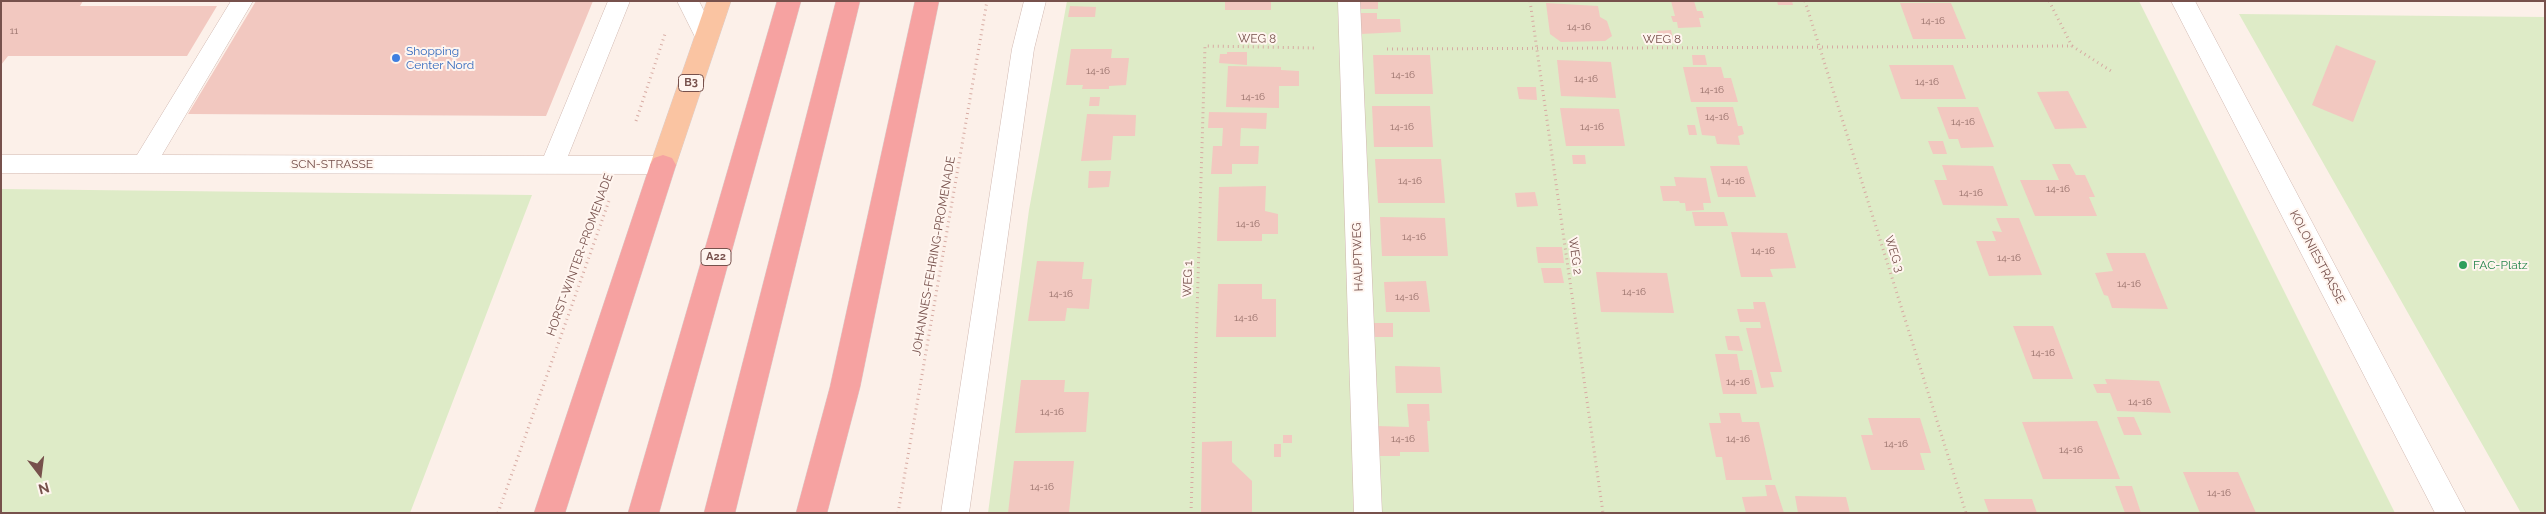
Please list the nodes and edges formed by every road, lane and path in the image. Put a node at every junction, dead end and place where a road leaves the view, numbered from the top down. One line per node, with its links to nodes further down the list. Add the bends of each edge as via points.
1 (242, 1): 24 (lane)
2 (619, 1): 25 (lane)
3 (688, 1): 16 (lane)
4 (718, 1): 16 (main road, B3)
5 (789, 1): 30 (highway, A22)
6 (848, 1): 31 (highway)
7 (927, 1): 32 (highway, via 845,387)
8 (987, 1): 33 (path, JOHANNES-FEHRING-PROMENADE)
9 (1035, 1): 34 (lane, via 1023,49)
10 (1349, 1): 21 (lane, HAUPTWEG)
11 (1530, 1): 19 (path, WEG 2)
12 (1805, 1): 20 (path, WEG 3)
13 (2049, 1): 18 (path)
14 (2182, 1): 39 (street, KOLONIESTRASSE)
15 (667, 28): 26 (path, HORST-WINTER-PROMENADE)
16 (706, 37): 27 (main road, B3)
17 (1205, 46): 21 (path, WEG 8); 35 (path, WEG 1)
18 (2072, 46): 20 (path, WEG 8); 22 (path)
19 (1536, 47): 20 (path, WEG 8); 21 (path, WEG 8); 37 (path, WEG 2)
20 (1820, 48): 38 (path, WEG 3)
21 (1350, 49): 36 (lane, HAUPTWEG)
22 (2111, 71)
23 (1, 164): 24 (lane, SCN-STRASSE)
24 (144, 164): 25 (lane, SCN-STRASSE)
25 (552, 165): 26 (lane, SCN-STRASSE)
26 (621, 165): 27 (lane, SCN-STRASSE); 28 (path, HORST-WINTER-PROMENADE)
27 (663, 165): 29 (highway)
28 (498, 513)
29 (549, 513)
30 (643, 513)
31 (719, 513)
32 (812, 513)
33 (898, 513)
34 (955, 513)
35 (1191, 513)
36 (1368, 513)
37 (1604, 513)
38 (1966, 513)
39 (2451, 513)

